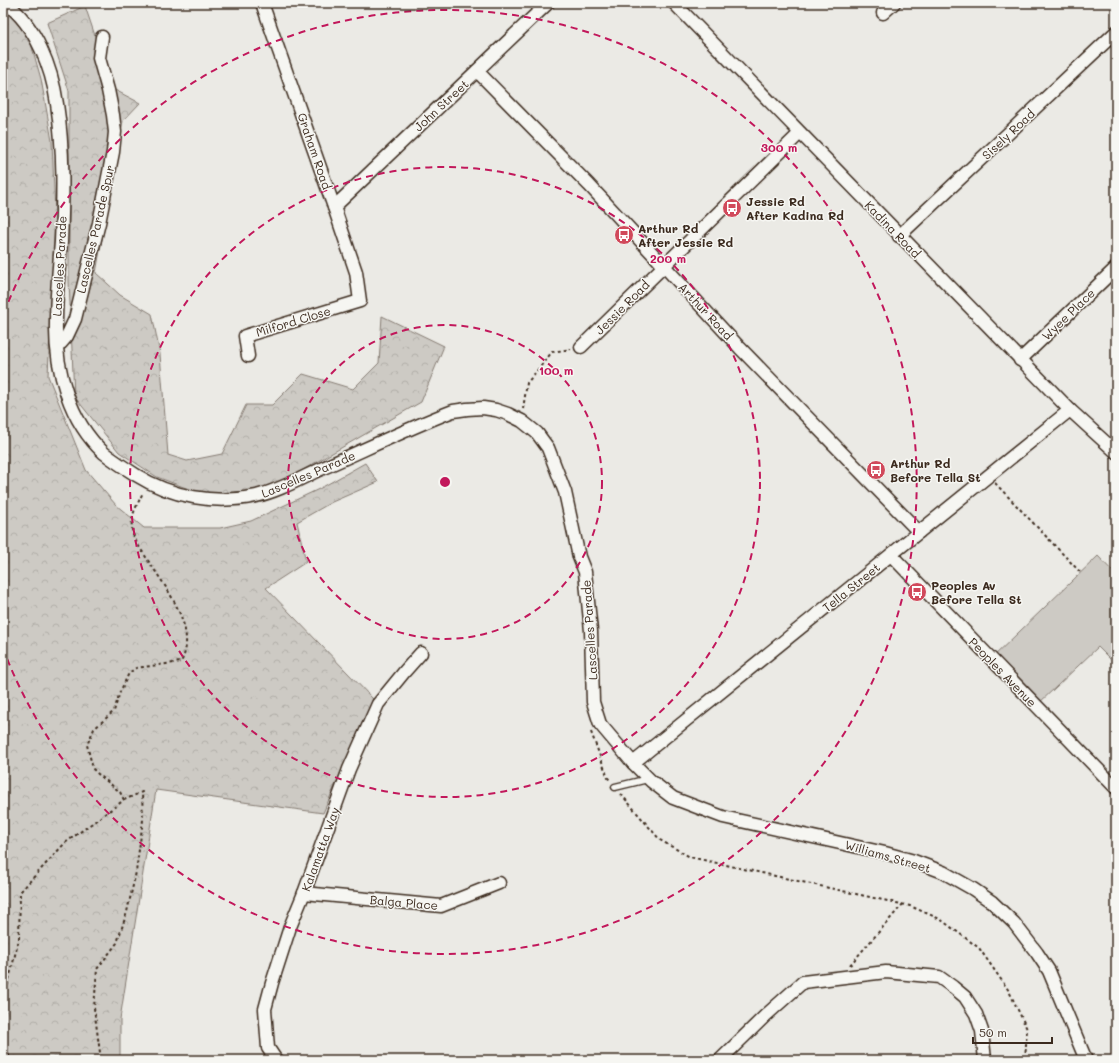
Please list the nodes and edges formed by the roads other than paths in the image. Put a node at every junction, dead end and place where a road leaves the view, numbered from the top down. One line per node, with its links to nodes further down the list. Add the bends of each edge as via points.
1 (6, 3): 16 (street, Lascelles Parade, via 12,7 36,41 46,59 56,93 63,195)
2 (262, 3): 11 (street, Graham Road)
3 (548, 3): 9 (street, John Street)
4 (674, 3): 10 (street, Kadina Road)
5 (894, 3): 6 (street)
6 (883, 13)
7 (1116, 32): 12 (street, Sisely Road)
8 (102, 37): 16 (street, Lascelles Parade Spur, via 99,58 113,115 113,152 99,223 75,318 67,336)
9 (477, 71): 11 (street, John Street); 13 (street, Arthur Road)
10 (800, 133): 12 (street, Kadina Road); 13 (street, Jessie Road)
11 (334, 206): 15 (street, Graham Road, via 356,272)
12 (899, 236): 19 (street, Kadina Road)
13 (664, 266): 17 (street, Jessie Road); 22 (street, Arthur Road)
14 (1116, 268): 19 (street, Wyee Place)
15 (360, 301): 18 (street, Milford Close, via 245,336)
16 (57, 345): 25 (street, Lascelles Parade, via 63,383 78,419 88,435 104,452 147,481 209,500 258,496 281,488 453,411 483,408 522,420 537,433 548,448 565,492 579,557 585,572 591,631 593,702 600,724)
17 (581, 347)
18 (248, 356)
19 (1020, 360): 20 (street, Kadina Road)
20 (1070, 410): 21 (street, Kadina Road); 22 (street, Tella Street)
21 (1116, 452)
22 (919, 532): 23 (street, Tella Street)
23 (891, 555): 25 (street, Tella Street); 28 (street, Peoples Avenue)
24 (421, 653): 30 (street, Kalamatta Way, via 378,704 349,769)
25 (633, 763): 26 (street, Williams Street)
26 (648, 779): 27 (lane); 34 (street, Williams Street, via 673,798 723,817 914,861 943,872 973,889 992,902 1014,923 1049,971)
27 (615, 787)
28 (1116, 788)
29 (499, 883): 30 (street, Balga Place, via 441,906)
30 (304, 893): 31 (street, Kalamatta Way, via 290,927 265,1009 268,1048)
31 (276, 1060)
32 (720, 1060): 33 (street, via 803,982 886,972 939,977 953,986 965,997 976,1014 982,1031)
33 (985, 1060)
34 (1086, 1060)

